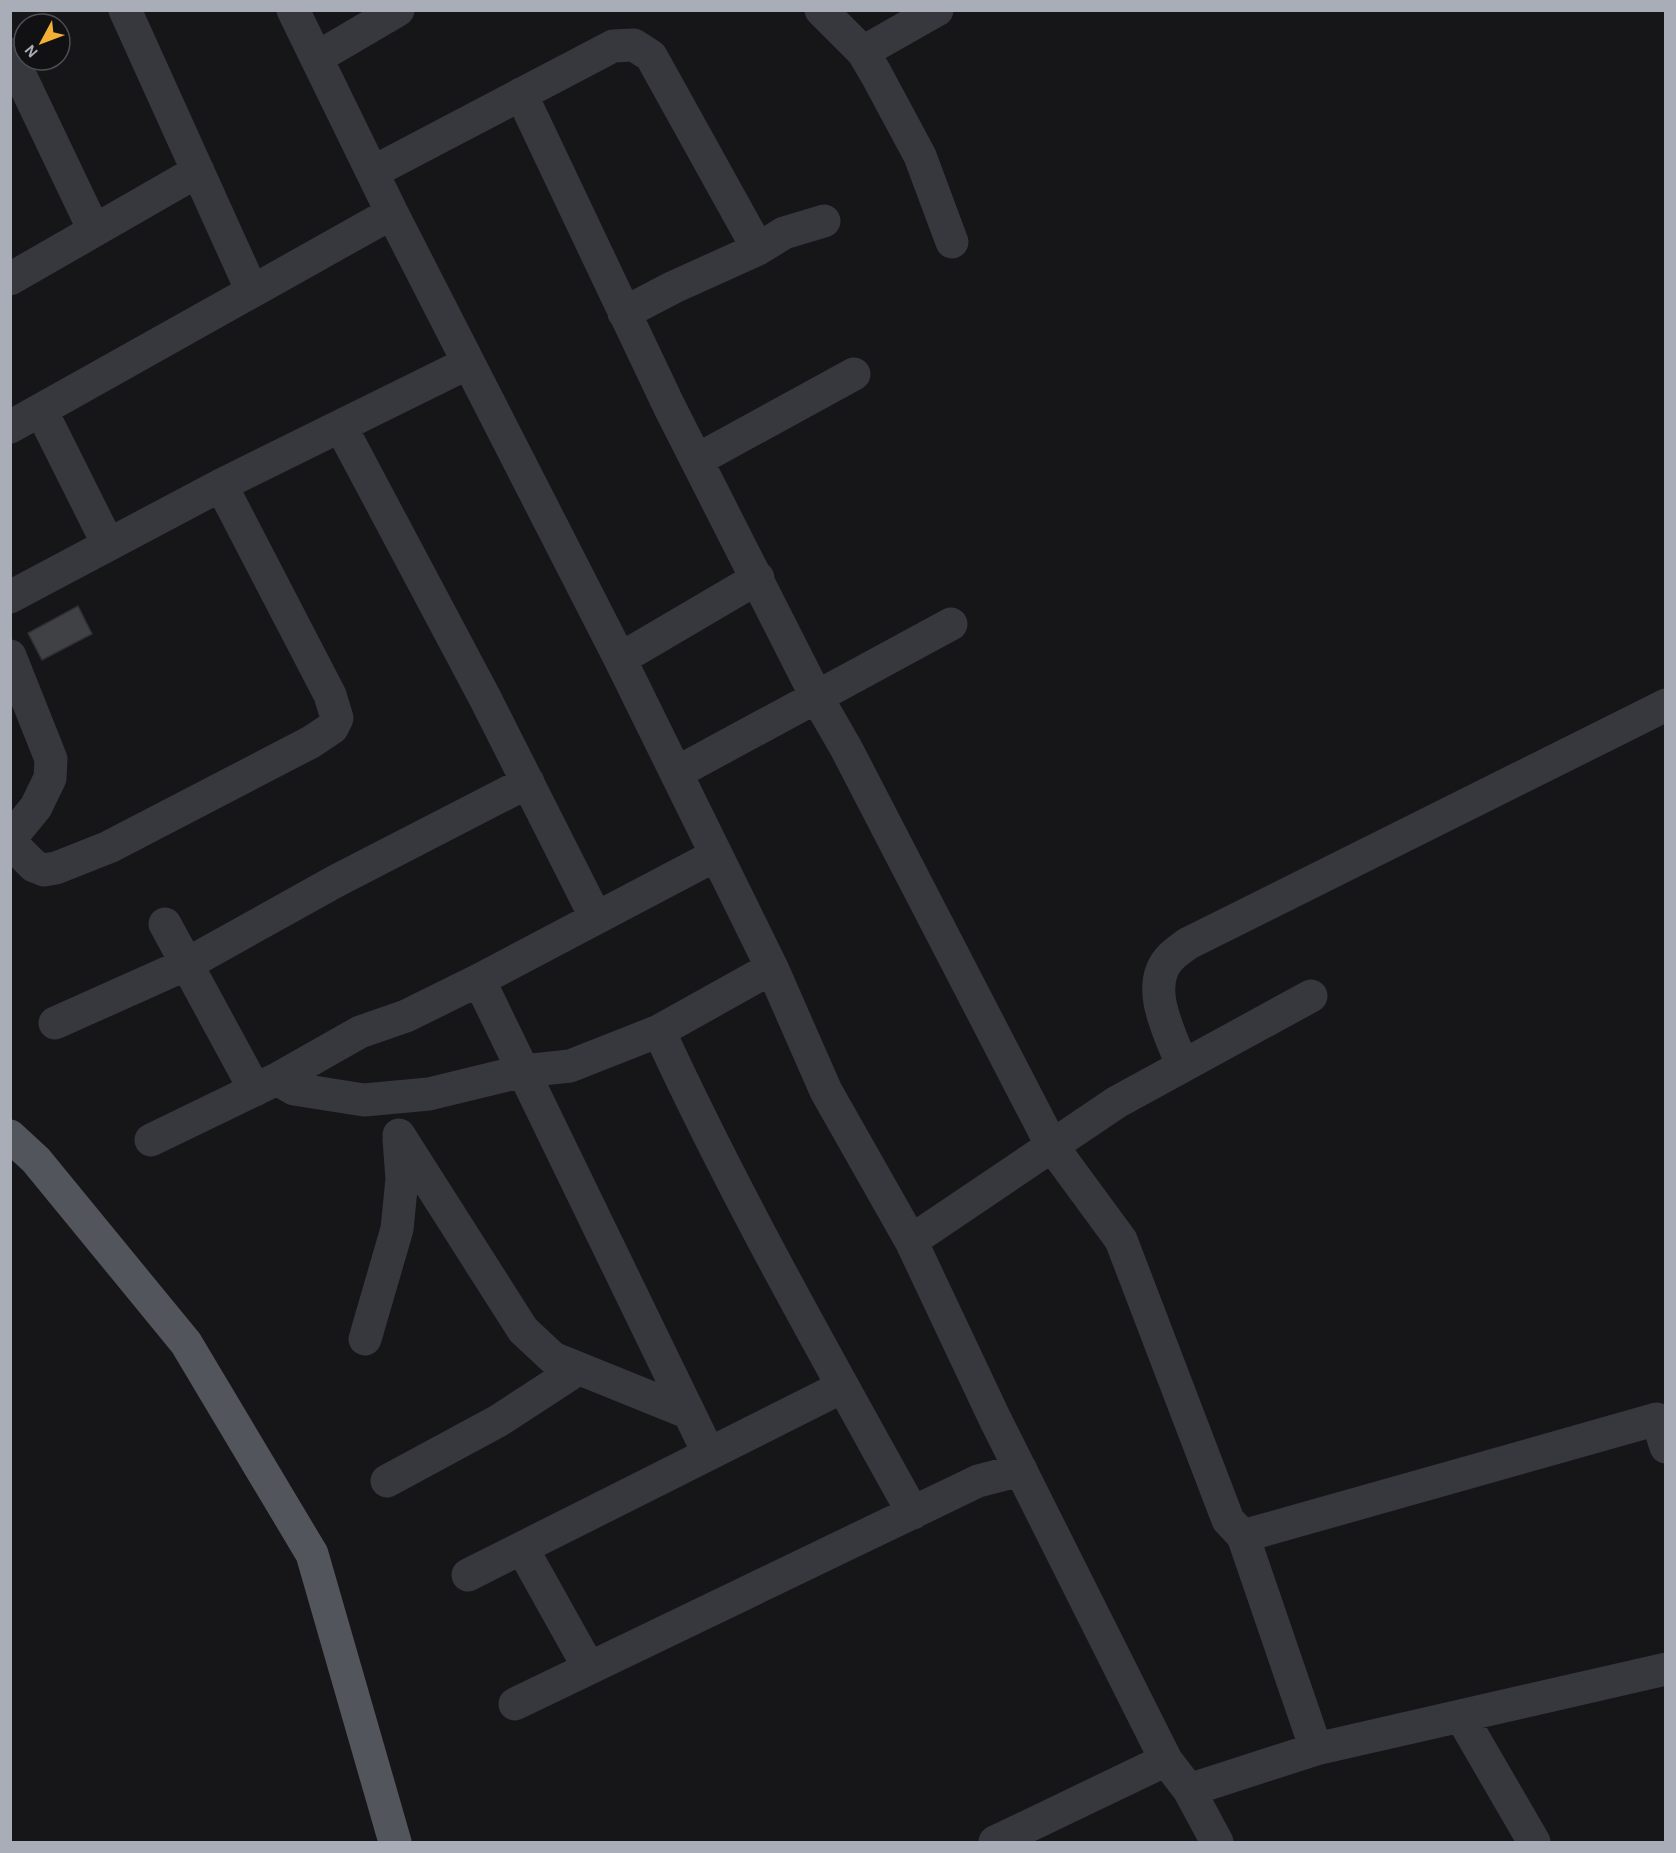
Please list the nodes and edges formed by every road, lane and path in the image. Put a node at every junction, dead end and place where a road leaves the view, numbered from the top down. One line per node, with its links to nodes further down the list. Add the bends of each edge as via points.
1 (125, 10): 10 (street)
2 (293, 10): 8 (street)
3 (398, 10): 8 (street)
4 (821, 10): 6 (street)
5 (937, 10): 6 (street)
6 (863, 52): 15 (street, via 920,156)
7 (10, 54): 14 (street)
8 (318, 57): 11 (street)
9 (521, 94): 11 (street); 16 (street, via 613,46 625,44 644,50 651,56); 19 (street)
10 (198, 171): 14 (street); 18 (street)
11 (373, 172): 12 (street)
12 (392, 213): 18 (street); 20 (street)
13 (824, 221): 16 (street, via 783,233)
14 (94, 230): 17 (street)
15 (952, 242)
16 (758, 249): 19 (street)
17 (10, 279)
18 (252, 291): 22 (street)
19 (624, 313): 25 (street)
20 (468, 363): 24 (street); 32 (street)
21 (854, 374): 25 (street)
22 (41, 410): 23 (street); 27 (street)
23 (10, 427)
24 (341, 427): 26 (street); 36 (street)
25 (697, 460): 28 (street)
26 (221, 485): 27 (street); 31 (street, via 330,695 337,718 332,728 109,847 45,870 28,861 14,841 15,831 36,807 50,778 51,759)
27 (108, 544): 29 (street)
28 (758, 578): 32 (street); 33 (street)
29 (10, 597)
30 (951, 624): 33 (street)
31 (10, 656)
32 (621, 659): 35 (street)
33 (816, 696): 35 (street); 53 (street)
34 (1665, 705): 46 (street, via 1187,944 1168,960 1158,984)
35 (676, 773): 37 (street)
36 (528, 782): 38 (street); 40 (street, via 336,881)
37 (716, 855): 38 (street); 41 (street)
38 (596, 918): 42 (street)
39 (165, 924): 40 (street)
40 (187, 964): 44 (street); 48 (street)
41 (772, 968): 45 (street); 54 (street, via 826,1091)
42 (479, 980): 47 (street); 48 (street, via 406,1016 360,1032)
43 (1311, 996): 46 (street)
44 (55, 1023)
45 (659, 1031): 47 (street, via 570,1066); 57 (street, via 709,1139)
46 (1182, 1065): 53 (street)
47 (523, 1071): 49 (street); 58 (street)
48 (266, 1084): 49 (street, via 364,1100); 52 (street)
49 (396, 1098): 50 (street)
50 (399, 1135): 55 (street, via 402,1179 397,1229); 56 (street, via 522,1330 553,1358)
51 (10, 1136): 75 (main road, via 36,1161 186,1343 312,1554)
52 (151, 1140)
53 (1052, 1146): 54 (street); 64 (street, via 1121,1240 1228,1520)
54 (911, 1241): 61 (street)
55 (365, 1339)
56 (578, 1369): 58 (street); 62 (street, via 498,1421)
57 (842, 1387): 60 (street); 63 (street)
58 (689, 1413): 60 (street)
59 (1665, 1447): 64 (street, via 1657,1419)
60 (709, 1454): 65 (street)
61 (1020, 1470): 63 (street, via 978,1481); 72 (street)
62 (387, 1481)
63 (913, 1513): 67 (street)
64 (1242, 1536): 71 (street)
65 (522, 1548): 66 (street); 67 (street)
66 (468, 1575)
67 (589, 1668): 69 (street)
68 (1665, 1669): 70 (street)
69 (514, 1704)
70 (1461, 1716): 71 (street); 78 (street)
71 (1316, 1749): 73 (street)
72 (1166, 1760): 73 (street); 74 (street)
73 (1189, 1790): 77 (street)
74 (1054, 1830): 76 (street)
75 (395, 1842)
76 (995, 1842)
77 (1217, 1842)
78 (1534, 1842)

